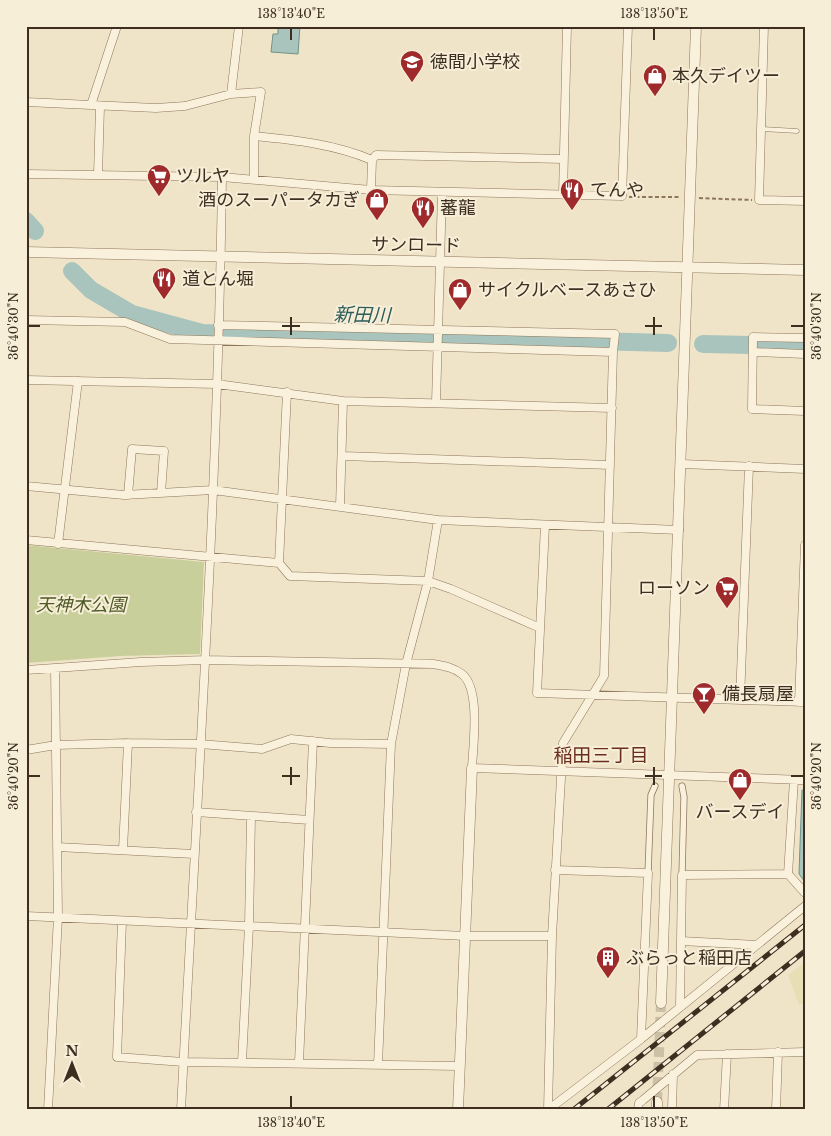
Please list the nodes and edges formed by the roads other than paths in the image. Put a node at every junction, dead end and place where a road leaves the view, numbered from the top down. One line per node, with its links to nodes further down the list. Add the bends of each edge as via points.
1 (117, 26): 9 (street)
2 (239, 26): 7 (street)
3 (567, 26): 14 (street)
4 (628, 26): 22 (street, via 622,196)
5 (696, 26): 27 (street)
6 (764, 26): 11 (street)
7 (231, 94): 10 (street, via 185,106); 13 (street, via 261,92)
8 (26, 102): 9 (street)
9 (91, 105): 10 (street)
10 (100, 107): 17 (street)
11 (761, 129): 12 (lane); 23 (street, via 759,200)
12 (797, 130)
13 (254, 136): 15 (street, via 316,143); 19 (street)
14 (563, 159): 15 (street, via 376,155); 22 (street)
15 (372, 160): 20 (street)
16 (26, 174): 17 (street)
17 (98, 175): 18 (street)
18 (222, 177): 19 (street); 25 (street)
19 (254, 179): 20 (street)
20 (371, 190): 21 (street)
21 (442, 193): 22 (street); 26 (street)
22 (563, 195)
23 (805, 201)
24 (26, 252): 25 (street, サンロード)
25 (221, 257): 26 (street, サンロード); 30 (street)
26 (441, 262): 27 (street, サンロード); 31 (street)
27 (687, 268): 28 (street, サンロード); 45 (street)
28 (805, 270)
29 (26, 320): 30 (street, via 125,322 170,338)
30 (218, 332): 31 (street); 31 (street); 38 (street)
31 (439, 337): 34 (street); 34 (street, via 615,334); 41 (street)
32 (805, 338): 33 (street, via 753,337)
33 (753, 347): 35 (street); 43 (street, via 752,409)
34 (614, 350): 42 (street)
35 (805, 354)
36 (26, 380): 37 (street)
37 (78, 381): 38 (street); 51 (street)
38 (216, 384): 39 (street); 50 (street)
39 (288, 392): 40 (street); 54 (street)
40 (344, 401): 41 (street); 44 (street)
41 (436, 403): 42 (street)
42 (612, 408): 46 (street)
43 (805, 411)
44 (342, 456): 46 (street); 55 (street)
45 (682, 464): 47 (street); 59 (street)
46 (610, 465): 58 (street)
47 (749, 466): 48 (street); 75 (street)
48 (805, 469)
49 (26, 486): 51 (street)
50 (213, 490): 52 (street); 54 (street); 63 (street)
51 (66, 491): 53 (street); 61 (street)
52 (161, 493): 53 (street); 53 (street, via 164,451 132,449)
53 (128, 495)
54 (282, 499): 55 (street); 64 (street)
55 (340, 507): 56 (street)
56 (438, 520): 57 (street); 65 (street)
57 (545, 525): 58 (street); 67 (street)
58 (608, 528): 59 (street); 73 (street, via 604,676)
59 (679, 530): 74 (street)
60 (26, 540): 61 (street)
61 (58, 544): 63 (street)
62 (805, 545): 66 (street)
63 (210, 558): 64 (street); 69 (street)
64 (279, 563): 65 (street, via 290,576)
65 (428, 581): 67 (street); 70 (street)
66 (804, 586): 68 (street)
67 (540, 628): 73 (street, via 537,692)
68 (803, 641): 76 (street)
69 (206, 660): 70 (street); 71 (street); 79 (street)
70 (406, 664): 80 (street); 83 (street, via 433,664 464,675 473,696)
71 (55, 668): 72 (street); 81 (street)
72 (26, 670)
73 (591, 695): 74 (street); 84 (street, via 562,743)
74 (673, 698): 75 (street); 85 (street)
75 (740, 700): 76 (street)
76 (802, 702)
77 (313, 741): 79 (street, via 291,738 262,749); 80 (street); 92 (street)
78 (128, 743): 79 (street); 81 (street); 94 (street)
79 (200, 744): 90 (street)
80 (391, 744): 108 (street)
81 (56, 745): 82 (street); 93 (street)
82 (26, 750)
83 (472, 768): 84 (street); 109 (street)
84 (560, 770): 85 (street); 96 (street)
85 (669, 775): 86 (street); 113 (street)
86 (794, 780): 87 (street); 98 (street)
87 (805, 780)
88 (655, 786): 97 (street, via 651,795)
89 (682, 786): 99 (street)
90 (196, 812): 91 (street); 95 (street)
91 (251, 816): 92 (street); 106 (street)
92 (309, 820): 107 (street)
93 (57, 847): 94 (street); 103 (street)
94 (123, 850): 95 (street)
95 (194, 854): 105 (street)
96 (555, 870): 97 (street); 110 (street)
97 (648, 872): 115 (street)
98 (788, 874): 99 (street); 100 (street)
99 (682, 875): 111 (street)
100 (805, 893)
101 (805, 906): 112 (street)
102 (26, 916): 103 (street)
103 (58, 917): 104 (street); 125 (street)
104 (122, 921): 105 (street); 119 (street, via 117,1058)
105 (191, 925): 106 (street); 119 (street)
106 (249, 926): 107 (street); 120 (street)
107 (305, 928): 108 (street); 121 (street)
108 (384, 932): 109 (street); 122 (street)
109 (466, 936): 110 (street); 123 (street)
110 (552, 936): 128 (street)
111 (681, 941): 112 (street); 114 (street)
112 (757, 945): 114 (street)
113 (661, 1003)
114 (680, 1006): 115 (street)
115 (641, 1038): 128 (street)
116 (778, 1052): 117 (street); 118 (street); 132 (street)
117 (805, 1052)
118 (727, 1054): 124 (street, via 697,1055); 131 (street)
119 (183, 1062): 120 (street); 126 (street)
120 (242, 1062): 121 (street)
121 (299, 1064): 122 (street)
122 (378, 1065): 123 (street)
123 (459, 1066): 127 (street)
124 (673, 1074): 129 (street, via 639,1103); 130 (street)
125 (48, 1110)
126 (181, 1110)
127 (458, 1110)
128 (548, 1110)
129 (638, 1110)
130 (672, 1110)
131 (724, 1110)
132 (776, 1110)

